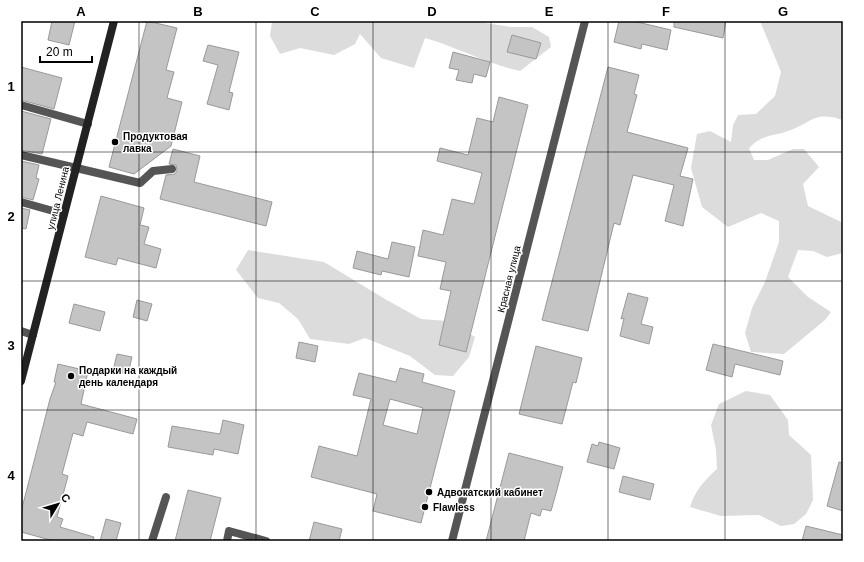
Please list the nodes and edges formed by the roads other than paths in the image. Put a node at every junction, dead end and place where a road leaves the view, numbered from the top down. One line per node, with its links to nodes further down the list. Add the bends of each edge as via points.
1 (114, 21): 4 (main road, улица Ленина)
2 (585, 21): 17 (street, Красная улица)
3 (21, 105): 4 (street)
4 (88, 124): 6 (main road, улица Ленина)
5 (21, 156): 6 (street)
6 (76, 168): 7 (street, via 140,183 153,171); 9 (main road, улица Ленина)
7 (172, 170)
8 (21, 202): 9 (street)
9 (64, 214): 11 (main road, улица Ленина)
10 (21, 332): 11 (street)
11 (33, 335): 12 (main road, улица Ленина)
12 (21, 380)
13 (166, 497): 14 (street)
14 (152, 541)
15 (227, 541): 16 (street, via 229,531)
16 (266, 541)
17 (452, 541)

